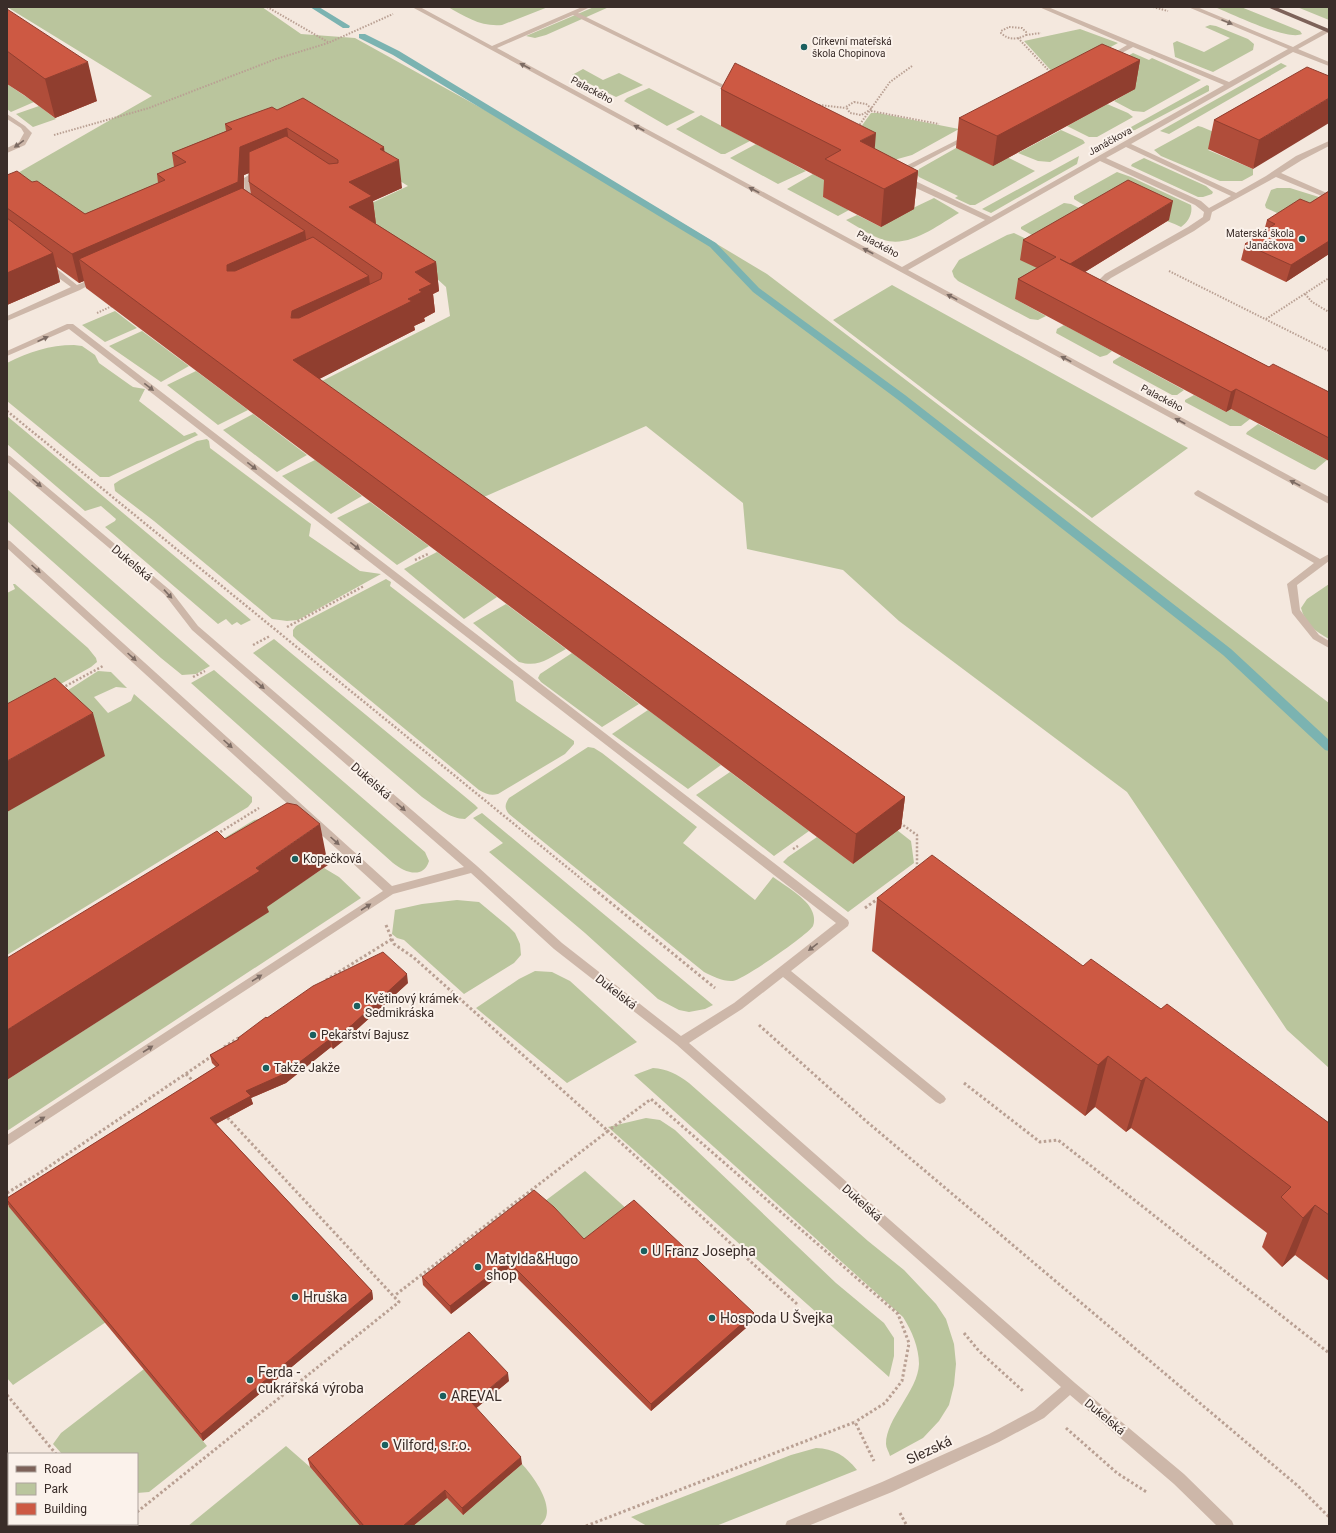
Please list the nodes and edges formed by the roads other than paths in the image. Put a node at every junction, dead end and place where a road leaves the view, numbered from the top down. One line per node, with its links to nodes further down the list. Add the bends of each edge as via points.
1 (415, 7): 9 (street, Palackého)
2 (588, 7): 6 (street)
3 (1042, 7): 8 (street)
4 (1191, 7): 10 (street, one-way to 10)
5 (1270, 7): 7 (main road)
6 (573, 13): 9 (street); 14 (street)
7 (1328, 30): 10 (street, Janáčkova)
8 (1133, 44): 11 (street); 13 (street)
9 (492, 48): 29 (street, Palackého, one-way to 9)
10 (1294, 49): 12 (street); 13 (street, Janáčkova)
11 (1106, 60)
12 (1329, 64)
13 (1230, 85): 18 (street, Janáčkova)
14 (741, 96)
15 (7, 116): 19 (street, one-way to 19, via 28,132 22,143)
16 (978, 131): 27 (street, via 892,172)
17 (1329, 143): 22 (street, via 1299,158)
18 (1126, 144): 20 (street, Janáčkova); 23 (street)
19 (7, 151)
20 (1100, 158): 25 (street, via 1198,203); 27 (street, Janáčkova)
21 (269, 168): 26 (street, via 248,178)
22 (1276, 174): 23 (street); 24 (street)
23 (1236, 195): 25 (street)
24 (1329, 197)
25 (1208, 211): 32 (street, via 1207,218 1108,276 1098,285 1102,292)
26 (248, 212)
27 (991, 220): 29 (street, Janáčkova)
28 (39, 259): 31 (street)
29 (902, 270): 37 (street, Palackého, one-way to 29)
30 (106, 275): 31 (street)
31 (77, 288): 33 (street)
32 (1109, 296)
33 (7, 320)
34 (7, 354): 43 (street, one-way to 43, via 70,326 844,923)
35 (7, 458): 41 (street, Dukelská, one-way to 41, via 168,593 195,628)
36 (1198, 493): 39 (street)
37 (1329, 501)
38 (7, 543): 42 (street, one-way to 42)
39 (1325, 560): 40 (street, via 1292,584 1295,611 1316,637)
40 (1329, 645)
41 (473, 869): 42 (street); 44 (street, Dukelská, via 558,946)
42 (390, 891): 46 (street, one-way to 42)
43 (783, 971): 44 (street, via 738,1006); 45 (street)
44 (681, 1042): 47 (street, Dukelská)
45 (940, 1099)
46 (7, 1141)
47 (1070, 1387): 48 (street, Slezská, via 1039,1414 994,1438 887,1487); 49 (street, Dukelská, via 1179,1479)
48 (792, 1526)
49 (1227, 1526)

